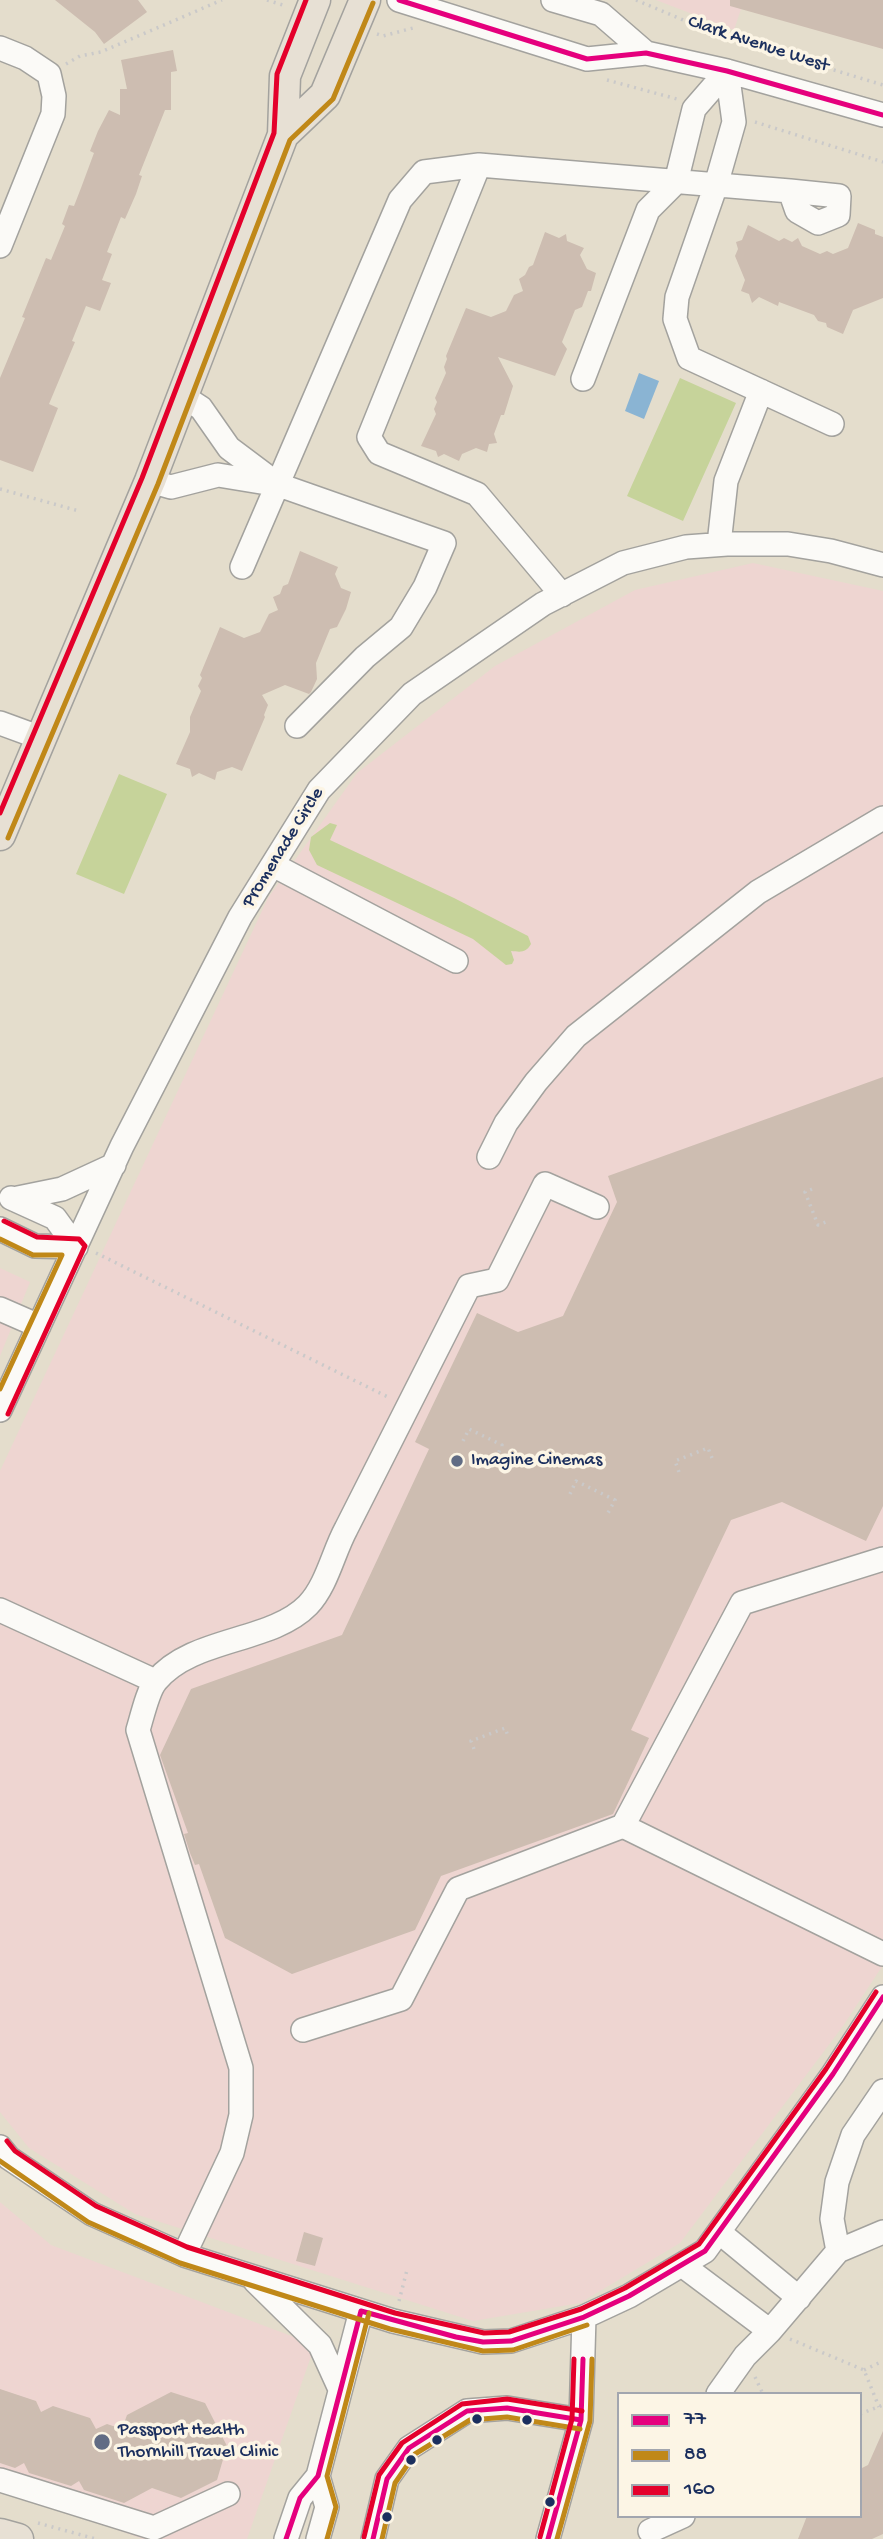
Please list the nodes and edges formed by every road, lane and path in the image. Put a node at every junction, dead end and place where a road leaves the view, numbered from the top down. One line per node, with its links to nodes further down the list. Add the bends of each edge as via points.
1 (222, 0): 14 (path, via 101,52 80,56)
2 (267, 0): 8 (path)
3 (314, 0): 18 (main road, via 285,76)
4 (365, 0): 18 (main road, via 325,95)
5 (399, 0): 12 (street, Clark Avenue West, via 587,58)
6 (553, 0): 12 (street, Clark Avenue West, via 601,14)
7 (635, 0): 15 (path, Clark Avenue West, via 716,34)
8 (280, 5)
9 (413, 28): 10 (path)
10 (383, 36)
11 (0, 48): 14 (street)
12 (646, 53): 13 (street, Clark Avenue West)
13 (727, 71): 16 (street, Clark Avenue West); 21 (street, via 694,108); 22 (street, via 734,122)
14 (49, 74): 24 (street, via 53,114)
15 (883, 85)
16 (883, 115)
17 (746, 119): 19 (path)
18 (283, 135): 27 (main road)
19 (883, 162)
20 (478, 165): 21 (street); 30 (street, via 425,172 400,200); 36 (street, via 369,437 379,453 477,494)
21 (676, 181): 22 (street); 25 (street, via 648,210)
22 (716, 185): 23 (street); 26 (street, via 677,298 675,319 689,358)
23 (790, 191)
24 (0, 246)
25 (583, 379)
26 (761, 391): 28 (street); 33 (street, via 726,481)
27 (184, 397): 29 (main road); 30 (street, via 201,408 229,448)
28 (832, 424)
29 (150, 481): 30 (street, via 171,487 218,475); 39 (main road)
30 (279, 485): 35 (street); 38 (street, via 444,543 401,627)
31 (0, 489): 32 (path)
32 (79, 511)
33 (719, 544): 34 (street, Promenade Circle, via 788,544); 36 (street, Promenade Circle, via 623,563)
34 (883, 565)
35 (242, 567)
36 (562, 595): 42 (street, Promenade Circle, via 412,694 319,790)
37 (0, 723): 39 (street)
38 (298, 726)
39 (41, 738): 41 (main road)
40 (883, 818): 44 (street, via 758,892 576,1036 506,1123)
41 (0, 835)
42 (273, 865): 43 (street); 45 (street, Promenade Circle, via 222,949)
43 (456, 961)
44 (489, 1157)
45 (114, 1166): 47 (street, via 62,1189); 51 (street, Promenade Circle)
46 (813, 1189): 49 (path, via 805,1192 818,1225)
47 (6, 1196): 51 (street, via 55,1218)
48 (597, 1207): 55 (street, via 545,1184 496,1280 469,1286)
49 (827, 1222)
50 (0, 1229): 51 (street, via 35,1246)
51 (76, 1247): 53 (street, Promenade Circle); 55 (path, via 99,1254)
52 (0, 1309): 53 (street)
53 (39, 1326): 54 (street, Promenade Circle)
54 (8, 1371): 56 (street, Promenade Circle)
55 (408, 1406): 65 (street, via 308,1605 284,1623 198,1653)
56 (0, 1410)
57 (463, 1441): 58 (path, via 469,1429 502,1445)
58 (496, 1458)
59 (712, 1458): 60 (path, via 708,1448 675,1461)
60 (679, 1472)
61 (570, 1494): 62 (path, via 576,1482 615,1500)
62 (608, 1513)
63 (883, 1559): 68 (street, via 742,1603)
64 (0, 1610): 65 (street)
65 (155, 1681): 77 (street, via 138,1730 241,2068 242,2115 232,2153)
66 (508, 1736): 67 (path, via 505,1728 471,1741)
67 (474, 1749)
68 (624, 1826): 69 (street); 71 (street, via 458,1889 401,1999)
69 (883, 1954)
70 (883, 1997): 74 (street)
71 (303, 2031)
72 (883, 2091): 76 (street, via 853,2135 837,2182 832,2219)
73 (3, 2158): 77 (street, via 92,2214)
74 (719, 2232): 78 (street, via 705,2251); 81 (street)
75 (883, 2232): 76 (street)
76 (838, 2251): 81 (street)
77 (184, 2255): 80 (street)
78 (682, 2265): 84 (street); 85 (street)
79 (407, 2270): 82 (path)
80 (253, 2278): 83 (street); 88 (street, via 320,2345)
81 (799, 2298): 85 (street)
82 (398, 2303)
83 (361, 2311): 84 (street, via 483,2342 511,2341); 88 (street)
84 (584, 2317): 92 (street)
85 (770, 2331): 87 (path); 89 (street, via 744,2356)
86 (883, 2361): 87 (path)
87 (864, 2370): 90 (path)
88 (340, 2389): 93 (street)
89 (719, 2392)
90 (881, 2406): 91 (path)
91 (862, 2413)
92 (581, 2420): 103 (street, via 507,2408 467,2411 409,2448 387,2479); 104 (street)
93 (318, 2476): 101 (street, via 300,2498); 102 (street, via 327,2507)
94 (0, 2480): 95 (street, via 154,2528)
95 (228, 2494)
96 (678, 2518): 97 (street)
97 (651, 2529)
98 (27, 2531): 99 (main road); 100 (path)
99 (0, 2533)
100 (96, 2539)
101 (286, 2539)
102 (318, 2539)
103 (373, 2539)
104 (548, 2539)

